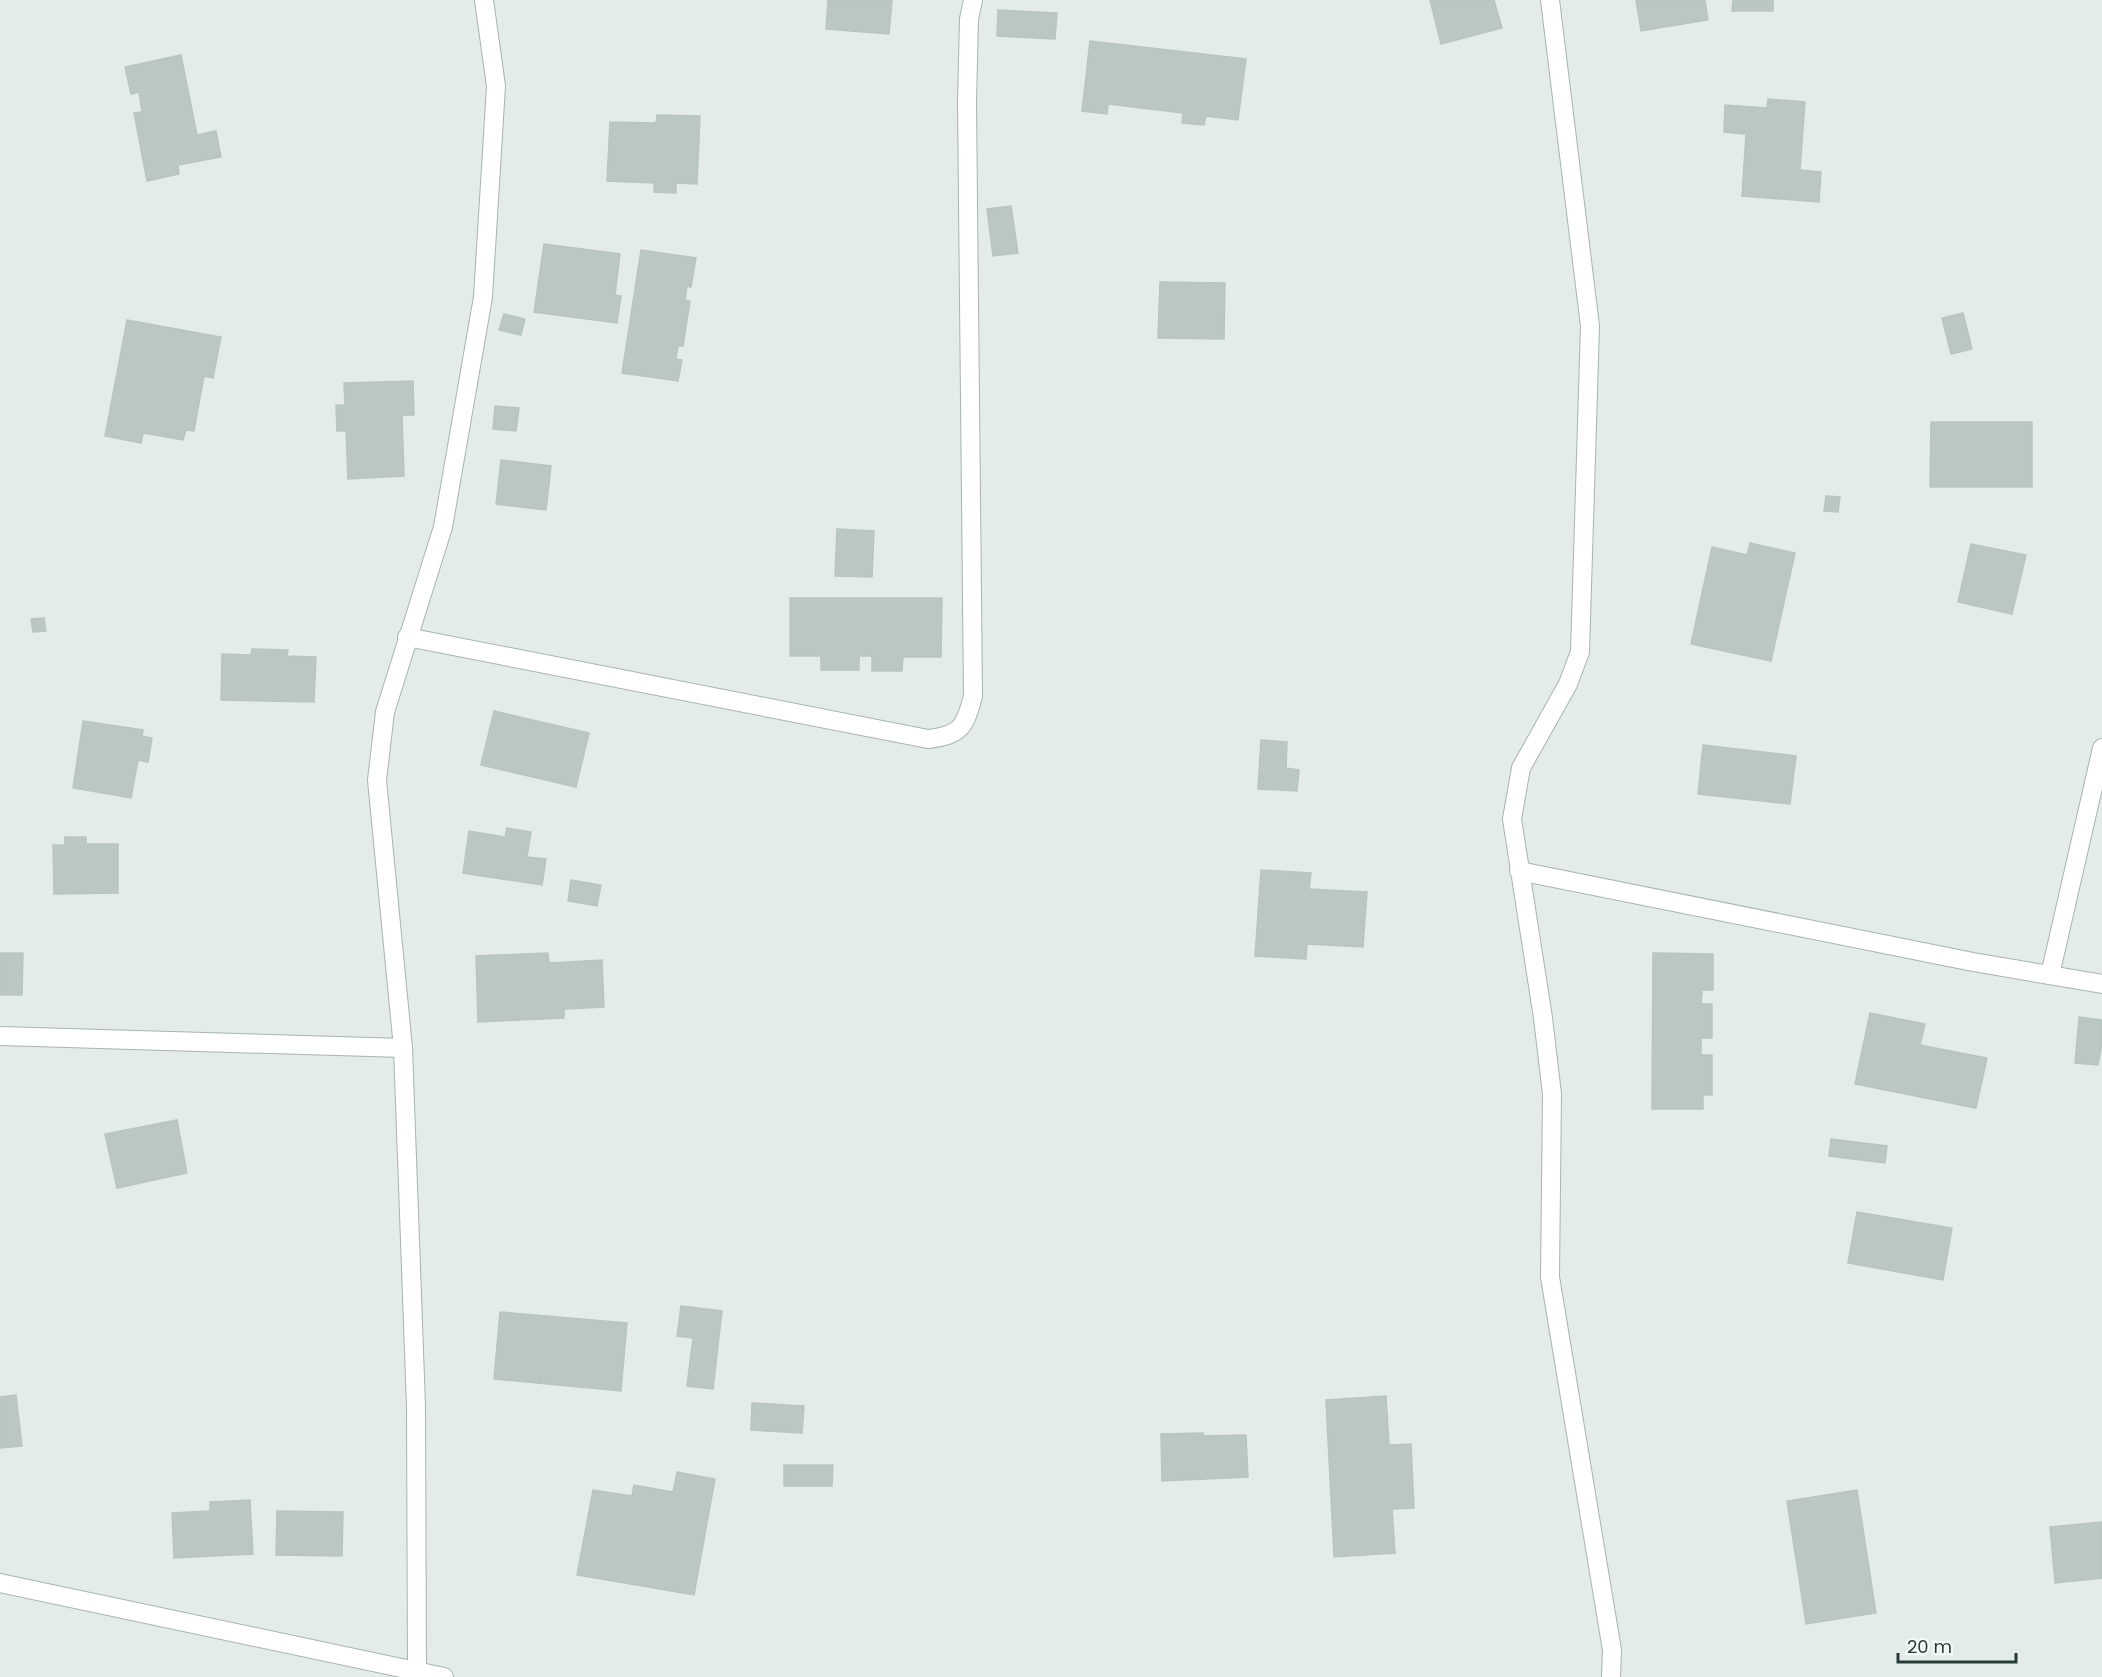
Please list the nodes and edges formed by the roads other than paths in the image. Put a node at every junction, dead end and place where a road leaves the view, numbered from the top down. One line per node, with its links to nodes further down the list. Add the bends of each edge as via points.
1 (484, 0): 4 (street, via 496,86 483,297 443,527)
2 (973, 0): 4 (street, via 967,102 973,696 966,721 959,729 944,737 928,739)
3 (1550, 0): 6 (street, via 1590,326 1580,652 1568,684 1521,768 1512,819)
4 (407, 637): 10 (street, via 385,712 377,780)
5 (2102, 748): 7 (street)
6 (1519, 871): 7 (street); 14 (street, via 1544,1017 1552,1094 1550,1277 1612,1650)
7 (2050, 975): 8 (street)
8 (2102, 984)
9 (0, 1036): 10 (street)
10 (403, 1048): 12 (street, via 416,1406)
11 (0, 1583): 12 (street)
12 (417, 1671): 13 (street)
13 (444, 1677)
14 (1611, 1677)

